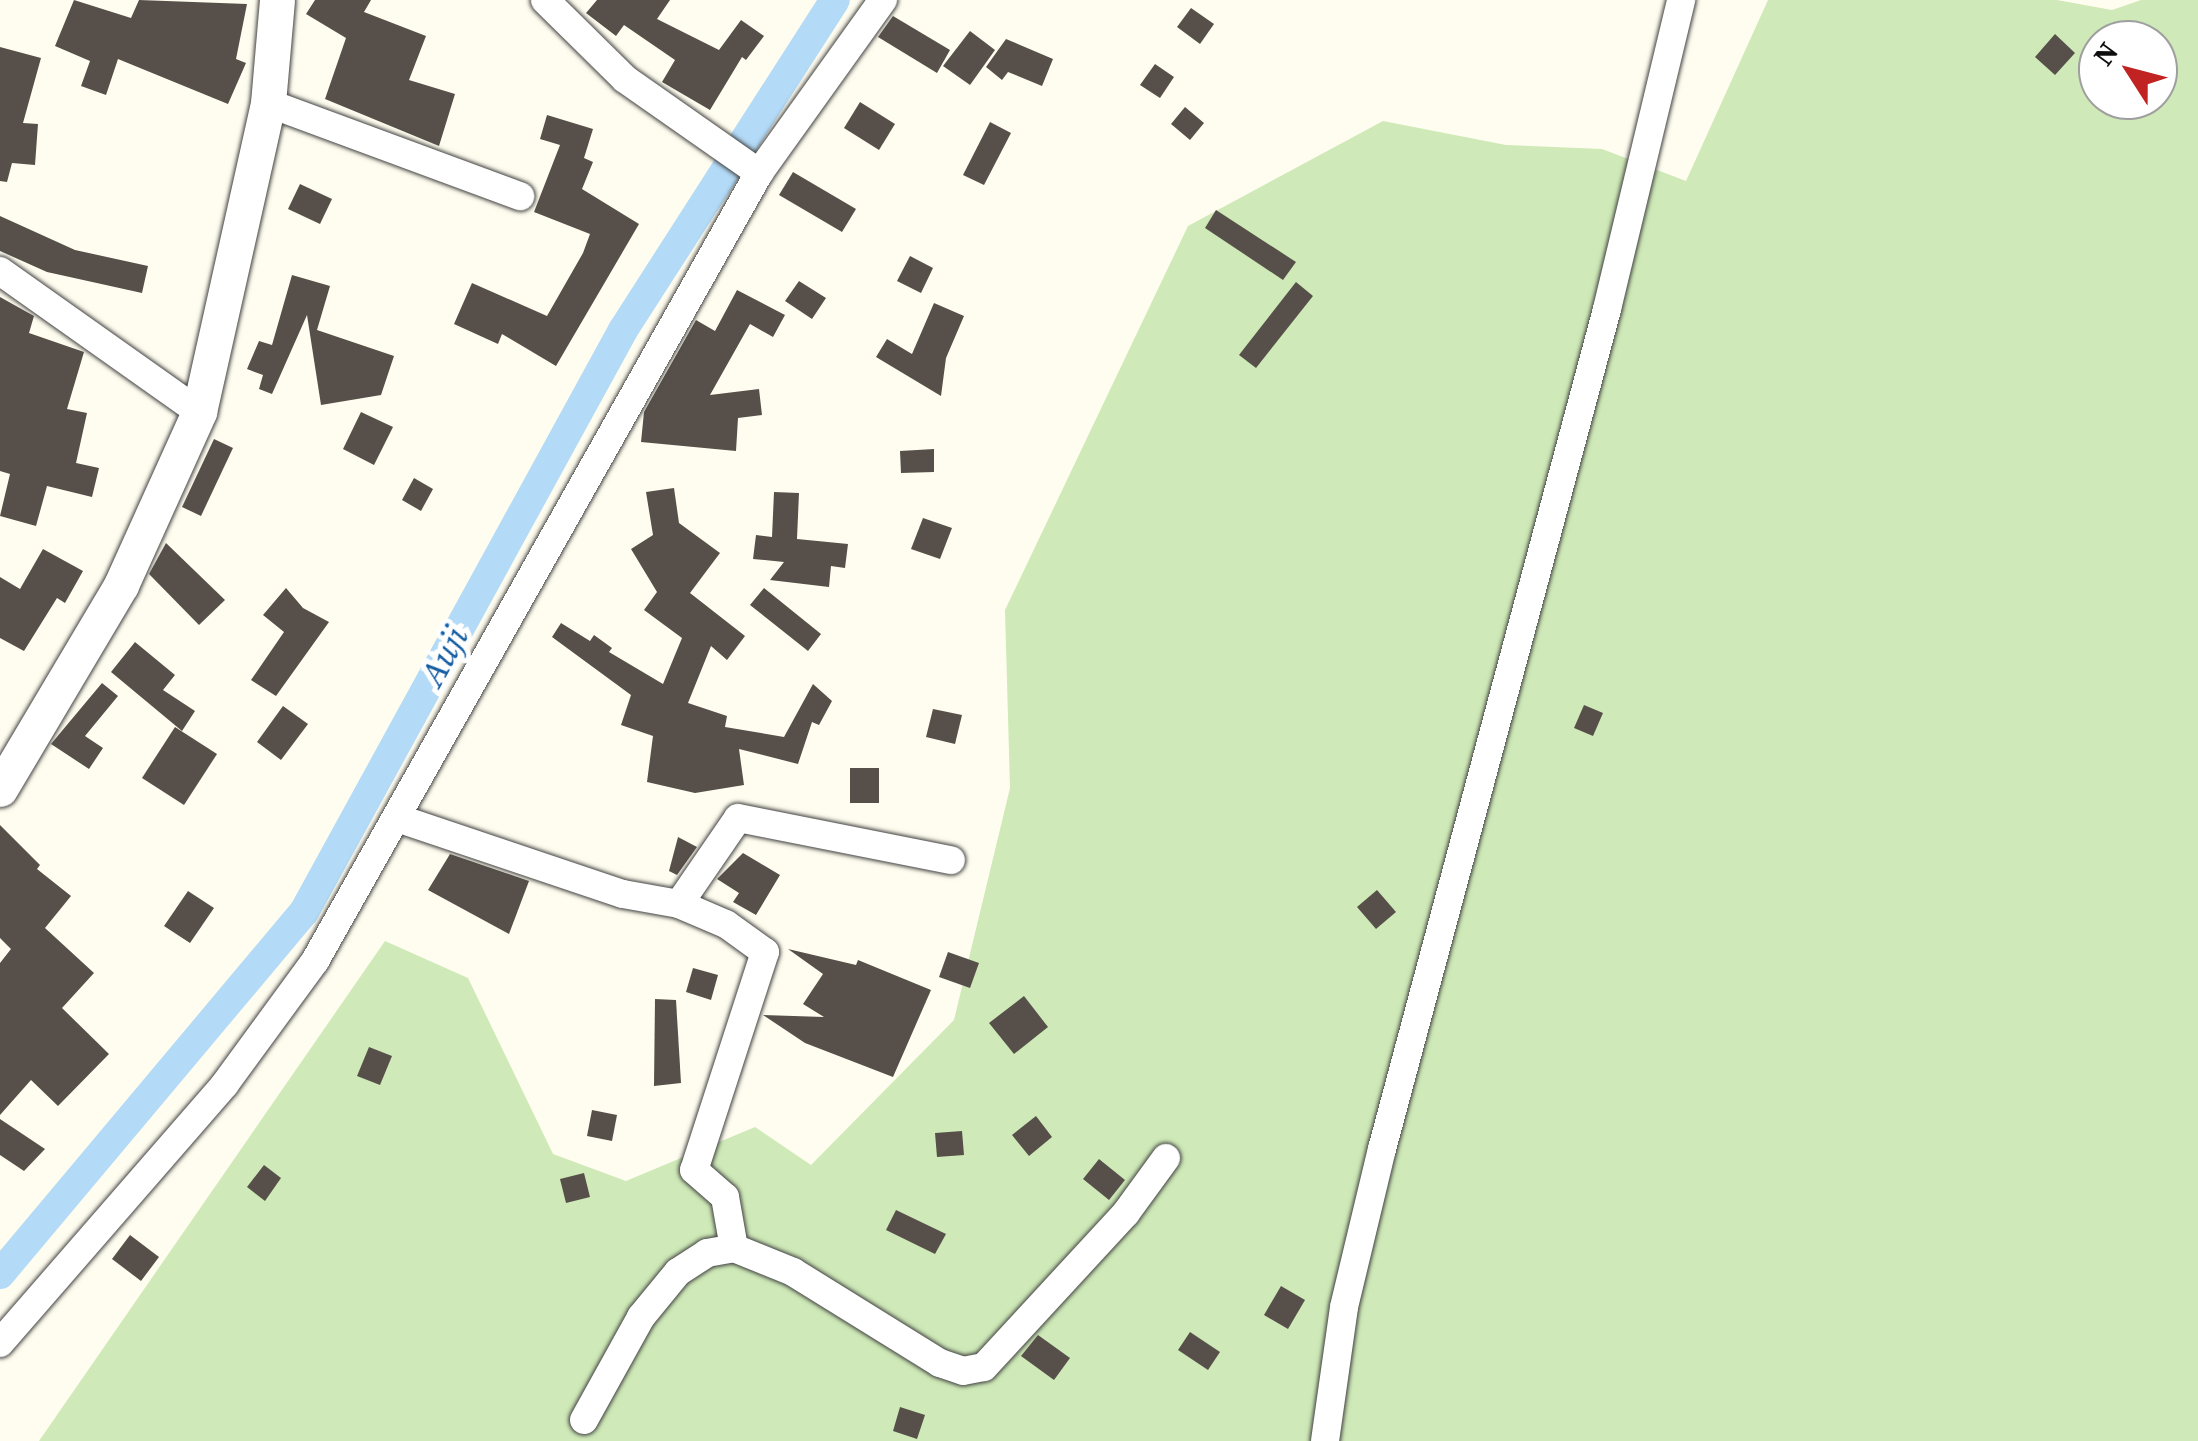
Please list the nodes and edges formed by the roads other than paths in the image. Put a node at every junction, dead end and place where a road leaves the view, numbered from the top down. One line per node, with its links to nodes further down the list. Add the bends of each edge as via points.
1 (278, 0): 5 (street)
2 (545, 0): 6 (street, via 625,79)
3 (883, 0): 6 (street)
4 (1681, 0): 18 (street, via 1602,328 1382,1149 1344,1308)
5 (268, 103): 7 (street); 9 (street)
6 (754, 169): 11 (street)
7 (520, 196)
8 (0, 271): 9 (street)
9 (199, 412): 10 (street, via 121,585)
10 (0, 789)
11 (397, 818): 13 (street, via 624,894); 16 (street, via 315,961 225,1084)
12 (951, 860): 13 (street, via 738,818)
13 (679, 904): 15 (street, via 726,924 765,952 694,1170 725,1197)
14 (1166, 1158): 15 (street, via 1126,1214 984,1367 963,1371 940,1363 793,1272)
15 (734, 1248): 17 (street, via 707,1253 678,1272 641,1317)
16 (0, 1344)
17 (584, 1420)
18 (1326, 1441)

